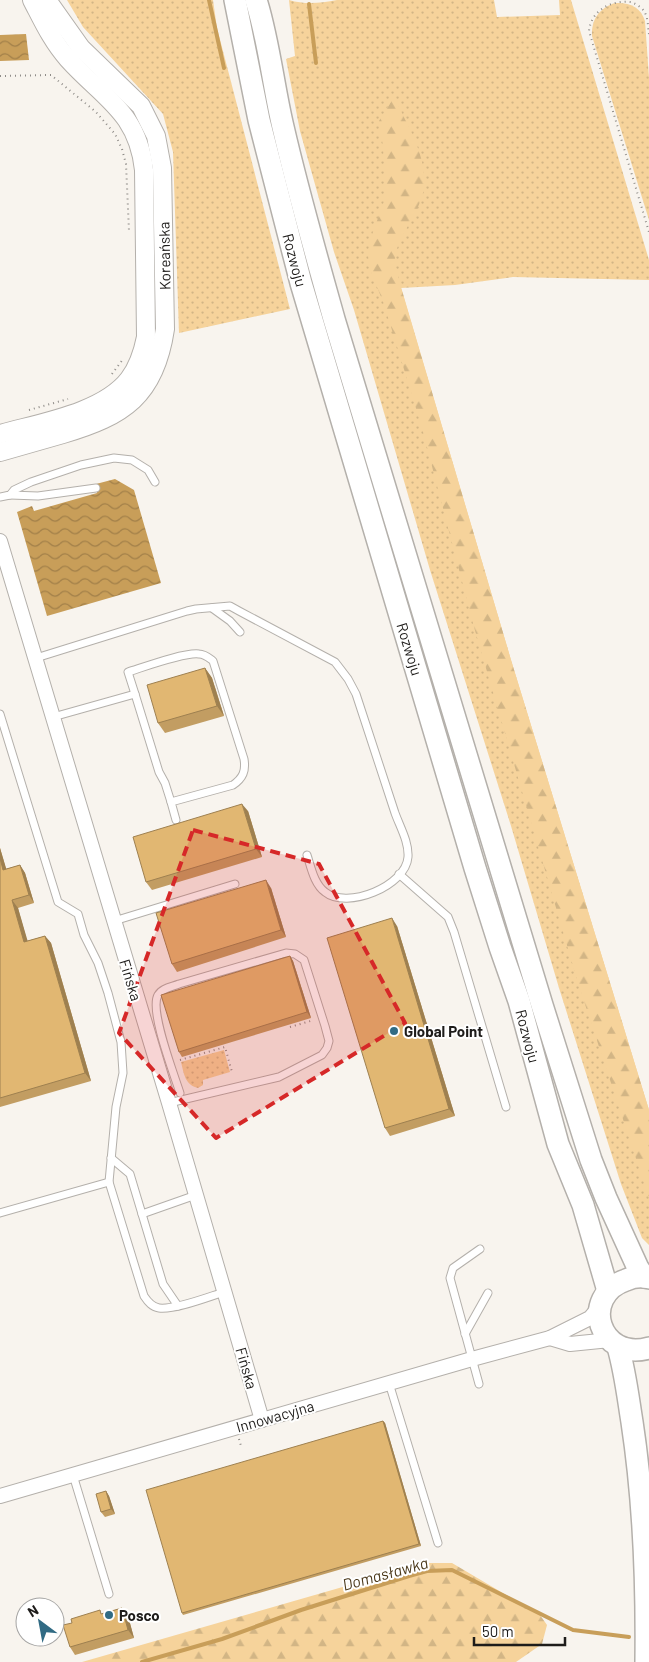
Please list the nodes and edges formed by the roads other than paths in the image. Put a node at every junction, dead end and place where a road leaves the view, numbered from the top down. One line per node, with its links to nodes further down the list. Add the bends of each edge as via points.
1 (32, 0): 5 (street, Koreańska, via 60,50 122,112 138,139 144,170 146,337 140,360 128,381 100,403)
2 (235, 0): 36 (main road, Rozwoju, via 259,120 301,283 478,877 519,1001 558,1144 583,1205)
3 (256, 0): 33 (main road, Rozwoju, via 283,128 328,300 542,1006 597,1175 638,1268)
4 (52, 4): 6 (street, Koreańska, via 74,39 137,102 156,136 162,168 165,330 162,350 152,375 138,396 123,409 84,428)
5 (0, 434)
6 (0, 452)
7 (155, 482): 9 (lane, via 148,470 132,460 114,458 31,482)
8 (96, 488): 9 (lane, via 38,496)
9 (10, 495): 10 (lane)
10 (0, 496)
11 (0, 541): 14 (street, Fińska)
12 (212, 608): 13 (lane); 14 (lane, via 187,612); 21 (lane, via 230,606 335,662 348,679 356,694 406,843 408,858)
13 (240, 632)
14 (36, 658): 17 (street, Fińska)
15 (135, 694): 17 (lane); 18 (lane); 18 (lane, via 128,672 191,654 203,654 213,661 246,768 233,785)
16 (0, 714): 27 (lane, via 58,902 78,914 98,963 121,1042 123,1073)
17 (53, 717): 23 (street, Fińska)
18 (171, 802): 19 (lane)
19 (176, 820)
20 (306, 855): 21 (lane, via 324,892 337,898 360,897 376,892)
21 (400, 874): 26 (lane, via 448,917)
22 (235, 884): 23 (lane)
23 (114, 921): 25 (street, Fińska)
24 (180, 1093): 25 (lane, via 156,1016 155,1001 159,993 166,988 286,952 304,960 328,1041 322,1055 279,1076)
25 (169, 1103): 29 (street, Fińska)
26 (506, 1107)
27 (111, 1158): 28 (lane); 31 (lane, via 130,1174)
28 (109, 1182): 30 (lane); 37 (lane, via 144,1296 159,1308)
29 (196, 1195): 31 (lane); 34 (street, Fińska)
30 (0, 1213)
31 (142, 1214): 37 (lane, via 163,1284)
32 (480, 1249): 38 (lane, via 453,1268 450,1278)
33 (647, 1277): 36 (main road, via 621,1282)
34 (224, 1292): 37 (lane); 45 (street, Fińska)
35 (488, 1293): 38 (lane)
36 (604, 1298): 39 (street, Innowacyjna, via 590,1318); 40 (main road, Rozwoju, via 601,1324)
37 (178, 1306)
38 (465, 1334): 42 (lane)
39 (550, 1338): 40 (street, Innowacyjna, via 570,1344); 42 (street, Innowacyjna)
40 (614, 1343): 41 (main road, via 638,1350); 50 (main road, via 622,1361 628,1393 640,1486)
41 (649, 1348)
42 (472, 1359): 43 (street, Innowacyjna); 44 (lane)
43 (389, 1383): 45 (street, Innowacyjna); 48 (lane)
44 (479, 1384)
45 (262, 1420): 46 (street, Innowacyjna)
46 (73, 1475): 47 (street, Innowacyjna); 49 (lane)
47 (0, 1496)
48 (438, 1543)
49 (110, 1594)
50 (646, 1662)

